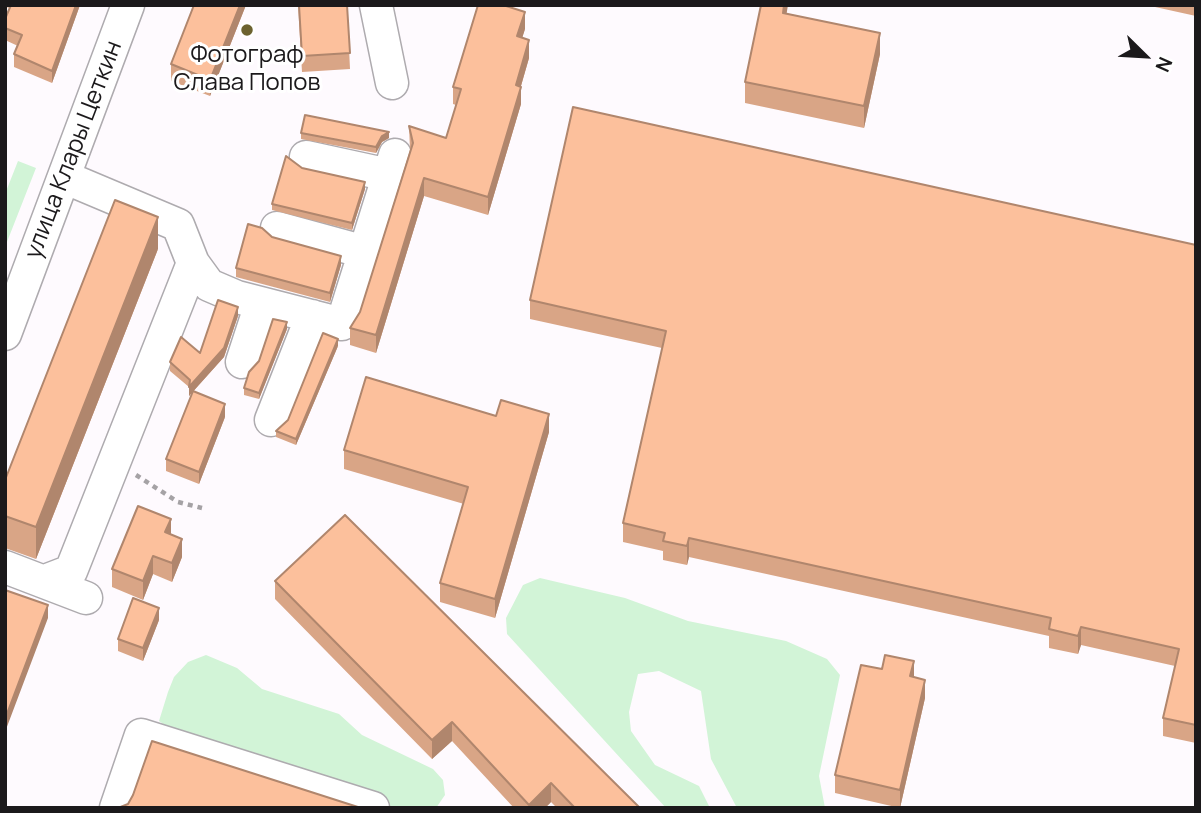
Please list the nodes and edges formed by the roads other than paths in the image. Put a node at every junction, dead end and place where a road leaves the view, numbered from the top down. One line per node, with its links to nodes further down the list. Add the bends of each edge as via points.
1 (128, 5): 5 (street, улица Клары Цеткин)
2 (376, 5): 3 (street)
3 (392, 83)
4 (306, 157): 7 (street, via 392,165)
5 (64, 177): 8 (street, via 178,225); 11 (street, улица Клары Цеткин)
6 (277, 228): 7 (street)
7 (365, 252): 10 (street, via 342,324)
8 (193, 263): 9 (street, via 209,285); 15 (street, via 71,571)
9 (261, 304): 10 (street); 12 (street)
10 (312, 316): 13 (street)
11 (5, 334)
12 (242, 362)
13 (271, 420)
14 (5, 567): 15 (street)
15 (45, 581): 16 (street)
16 (86, 598)
17 (116, 808): 18 (street, via 141,735)
18 (373, 808)

